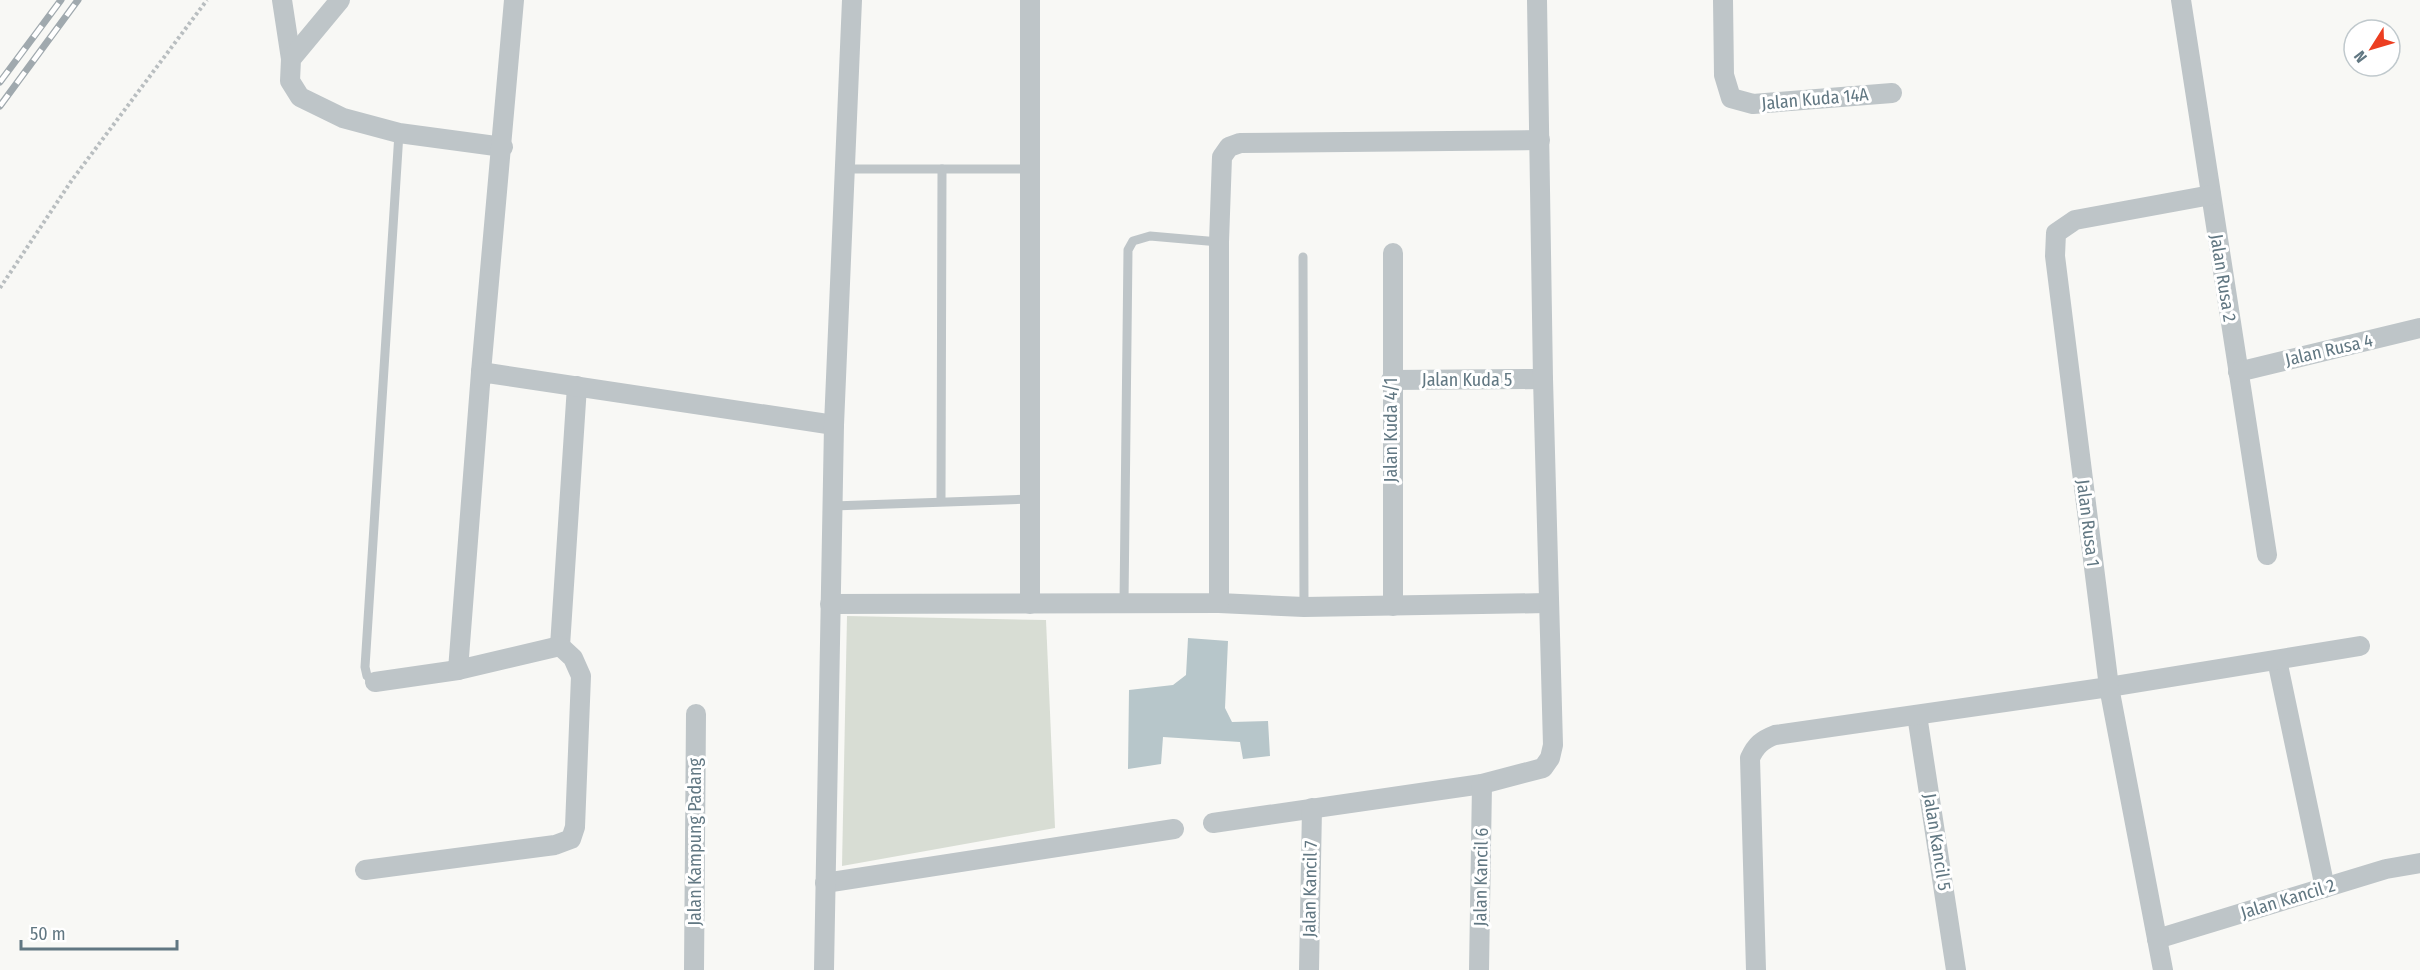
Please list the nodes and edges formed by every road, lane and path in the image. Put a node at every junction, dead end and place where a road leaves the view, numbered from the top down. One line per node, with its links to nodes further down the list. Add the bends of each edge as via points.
1 (207, 0): 22 (path, via 72,180)
2 (282, 0): 10 (street)
3 (340, 0): 10 (street)
4 (514, 0): 14 (street)
5 (852, 0): 15 (street)
6 (1030, 0): 17 (street)
7 (1537, 0): 13 (street)
8 (1723, 0): 11 (street, Jalan Kuda 14A, via 1724,75 1731,98 1753,104)
9 (2181, 0): 18 (street, Jalan Rusa 2)
10 (291, 58): 12 (street, via 290,81 300,97 343,118)
11 (1892, 93)
12 (399, 133): 14 (street); 45 (lane, via 365,667)
13 (1540, 140): 19 (street, via 1240,143 1229,147 1222,157); 27 (street)
14 (503, 147): 24 (street)
15 (845, 169): 16 (lane); 29 (street)
16 (942, 169): 17 (lane); 31 (lane)
17 (1030, 169): 30 (street)
18 (2211, 195): 25 (street, Jalan Rusa 2); 46 (street, Jalan Rusa 1, via 2075,220 2056,232 2055,256)
19 (1219, 242): 34 (lane, via 1150,236 1133,241 1128,250); 35 (street)
20 (1394, 254): 26 (street, Jalan Kuda 4/1)
21 (1303, 257): 40 (lane)
22 (0, 288)
23 (2420, 328): 25 (street, Jalan Rusa 4)
24 (481, 372): 28 (street); 44 (street)
25 (2238, 372): 33 (street, Jalan Rusa 2)
26 (1391, 380): 27 (street, Jalan Kuda 5); 39 (street, Jalan Kuda 4/1)
27 (1543, 380): 36 (street)
28 (577, 386): 29 (street); 41 (street)
29 (834, 425): 32 (street)
30 (1031, 499): 31 (lane); 38 (street)
31 (940, 500): 32 (lane)
32 (832, 506): 37 (street)
33 (2267, 555)
34 (1124, 603): 35 (street); 38 (street)
35 (1219, 603): 40 (street)
36 (1547, 603): 39 (street); 49 (street, via 1553,745 1550,758 1543,768)
37 (830, 604): 38 (street); 55 (street)
38 (1030, 604)
39 (1393, 606): 40 (street)
40 (1304, 607)
41 (560, 646): 44 (street); 54 (street, via 573,658 581,676 575,827 571,839 555,845)
42 (2360, 646): 43 (street)
43 (2277, 660): 46 (street); 56 (street)
44 (458, 670): 45 (street)
45 (375, 682)
46 (2109, 687): 48 (street); 57 (street, Jalan Rusa 1)
47 (696, 714): 58 (street, Jalan Kampung Padang)
48 (1917, 715): 62 (street, via 1775,735 1754,748 1750,758); 63 (street, Jalan Kancil 5)
49 (1482, 784): 50 (street); 61 (street, Jalan Kancil 6)
50 (1312, 808): 51 (street); 60 (street, Jalan Kancil 7)
51 (1213, 823)
52 (1174, 829): 55 (street)
53 (2420, 863): 56 (street, Jalan Kancil 2)
54 (364, 870)
55 (825, 883): 59 (street)
56 (2325, 888): 57 (street, Jalan Kancil 2)
57 (2157, 939): 64 (street, Jalan Rusa 1)
58 (694, 970)
59 (824, 970)
60 (1309, 970)
61 (1479, 970)
62 (1756, 970)
63 (1956, 970)
64 (2163, 970)

